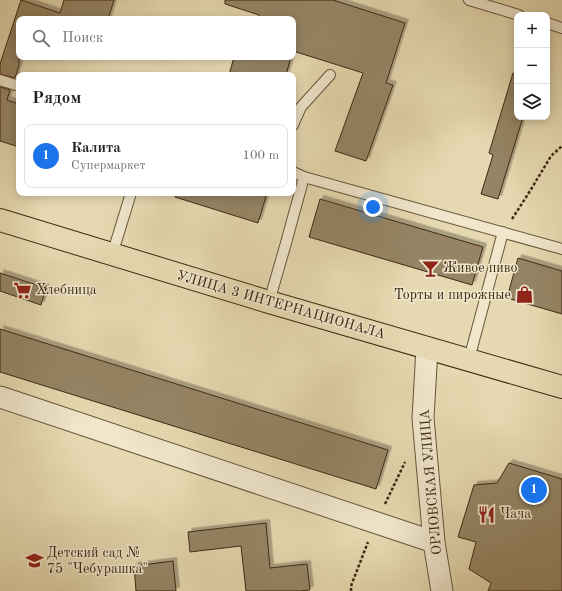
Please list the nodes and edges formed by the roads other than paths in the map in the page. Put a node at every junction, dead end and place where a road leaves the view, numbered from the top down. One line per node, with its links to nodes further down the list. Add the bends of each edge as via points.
1 (469, 0): 2 (lane)
2 (514, 14)
3 (550, 24): 4 (lane)
4 (562, 28)
5 (330, 75): 8 (lane, via 301,107)
6 (0, 80): 7 (lane)
7 (16, 85)
8 (296, 118)
9 (296, 173): 10 (lane)
10 (304, 177): 13 (lane); 16 (lane)
11 (130, 196): 15 (lane)
12 (0, 220): 15 (main road, УЛИЦА 3 ИНТЕРНАЦИОНАЛА)
13 (503, 232): 14 (lane); 18 (lane)
14 (562, 249)
15 (112, 255): 16 (main road, УЛИЦА 3 ИНТЕРНАЦИОНАЛА)
16 (269, 302): 17 (main road, УЛИЦА 3 ИНТЕРНАЦИОНАЛА)
17 (427, 348): 18 (main road, УЛИЦА 3 ИНТЕРНАЦИОНАЛА); 21 (street, ОРЛОВСКАЯ УЛИЦА, via 423,418)
18 (469, 360): 19 (main road, УЛИЦА 3 ИНТЕРНАЦИОНАЛА)
19 (562, 387)
20 (0, 396): 21 (street)
21 (434, 542): 22 (street, ОРЛОВСКАЯ УЛИЦА)
22 (442, 591)

